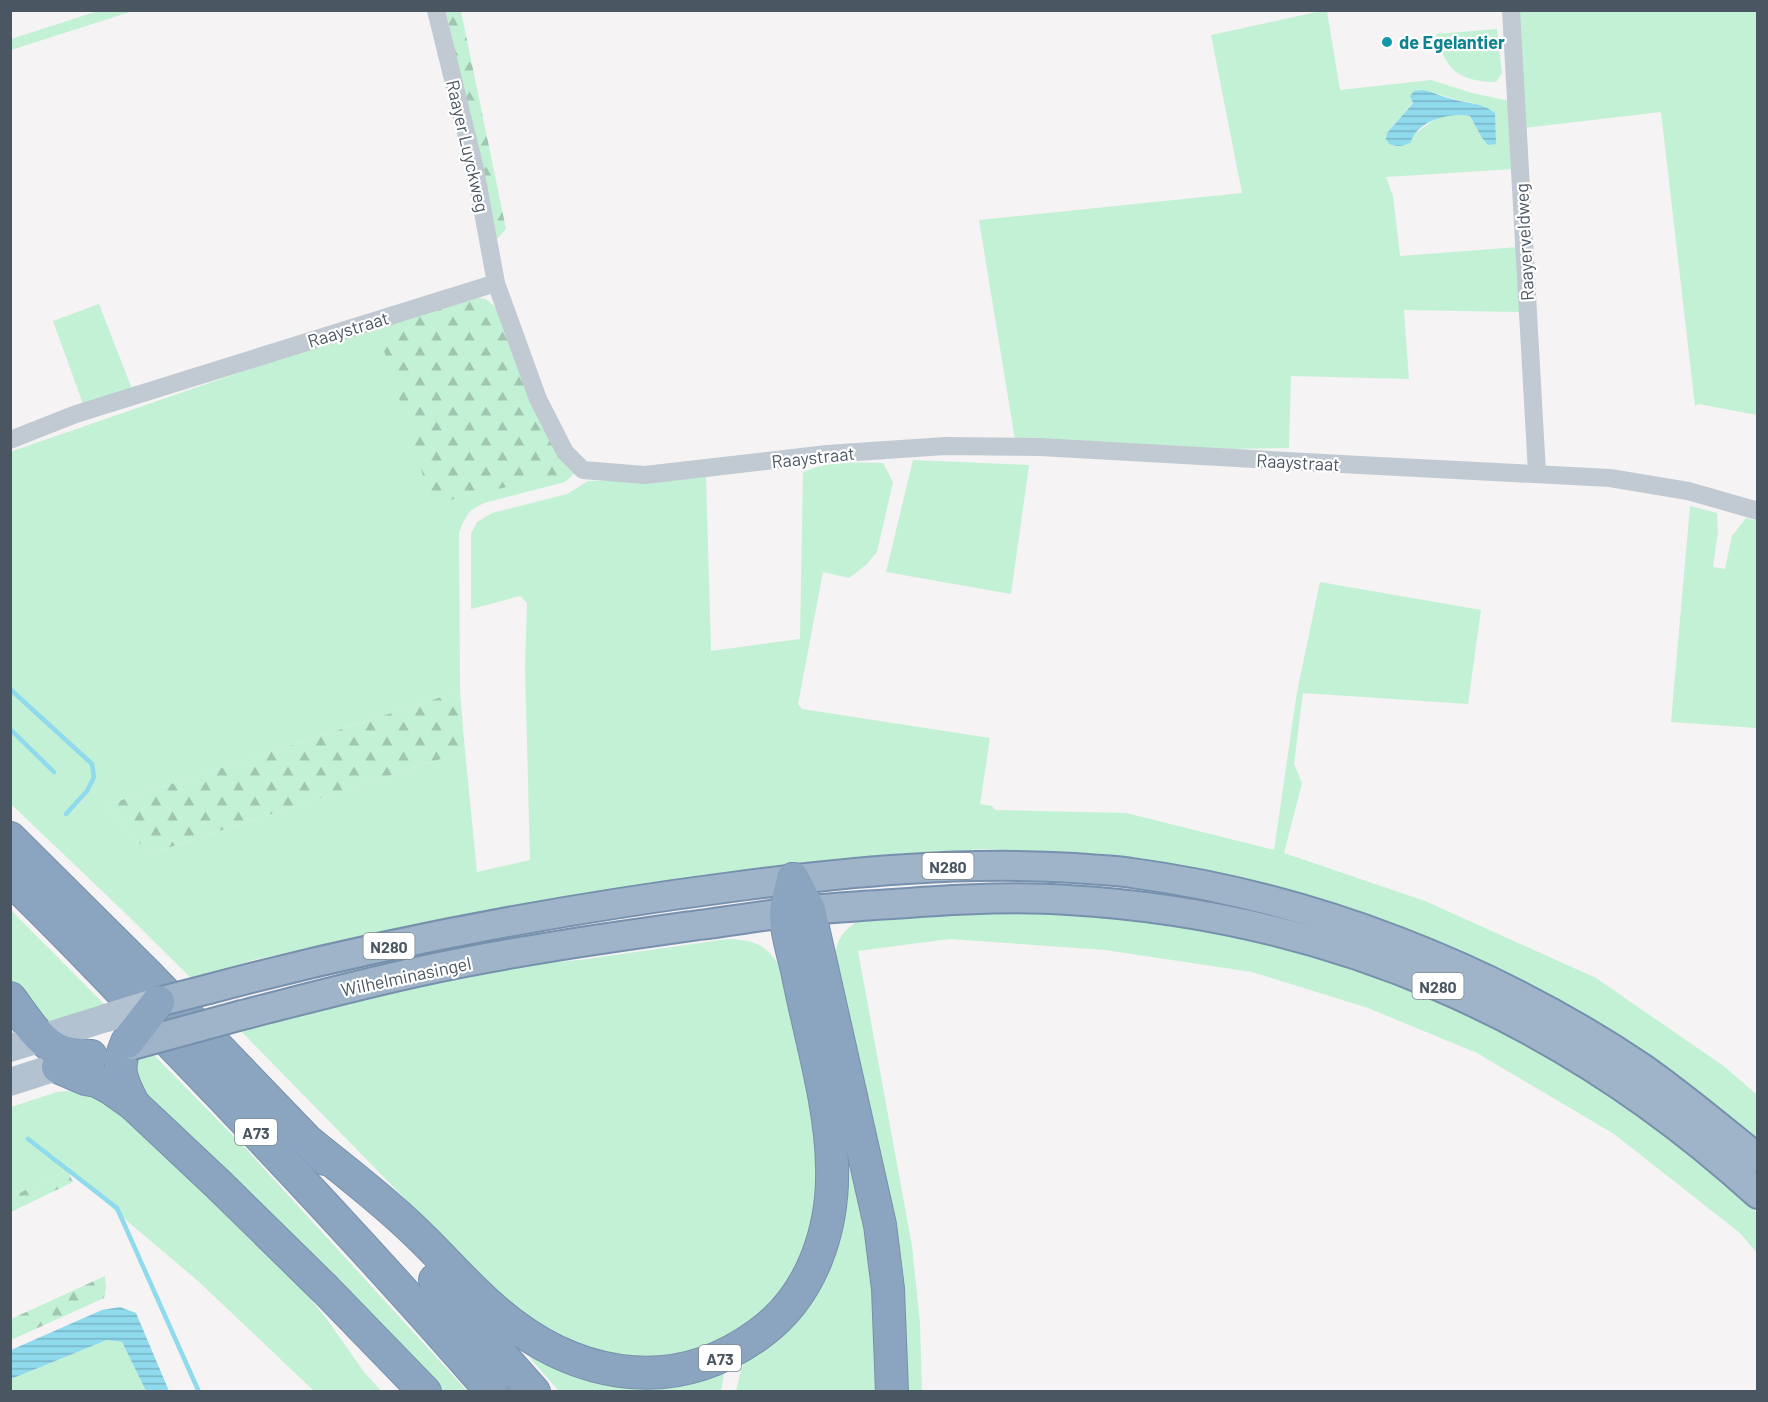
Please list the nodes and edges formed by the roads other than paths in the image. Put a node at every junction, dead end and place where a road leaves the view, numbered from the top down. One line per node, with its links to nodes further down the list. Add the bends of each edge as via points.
1 (436, 10): 3 (street, Raayer Luyckweg, via 475,169)
2 (1512, 10): 5 (street, Raayerveldweg)
3 (496, 283): 4 (street, Raaystraat, via 76,414); 5 (street, Raaystraat, via 538,399 565,452 584,470 645,475 827,454 945,446)
4 (10, 440)
5 (1538, 473): 6 (street, Raaystraat, via 1610,478 1688,491)
6 (1758, 512)
7 (10, 838): 20 (highway, A73)
8 (10, 879): 24 (highway, A73, via 288,1166)
9 (793, 879): 10 (highway, A73); 12 (highway, Wilhelminasingel / N280, bridge, via 565,911 432,936); 21 (highway, N280, via 933,867 1038,866 1131,873 1287,906 1429,954 1546,1010 1643,1069)
10 (798, 912): 14 (highway, Wilhelminasingel / N280, bridge, via 485,958 365,984); 20 (highway, A73, via 791,945 826,1110 832,1171 830,1211 819,1253 799,1291 766,1329 732,1352 683,1370 649,1374 610,1370 573,1360 530,1337 490,1306 406,1222); 22 (highway, N280, via 960,899 1067,900 1182,912 1319,942 1421,978 1533,1031 1627,1089); 26 (highway, A73, via 880,1225 888,1289)
11 (10, 998): 13 (highway)
12 (158, 1002): 13 (main road, Wilhelminasingel / N280, bridge); 14 (highway, bridge)
13 (42, 1037): 15 (main road, Wilhelminasingel / N280); 16 (highway, via 63,1052)
14 (128, 1045): 16 (highway, Wilhelminasingel / N280); 19 (highway, via 120,1064 121,1076)
15 (10, 1048)
16 (92, 1056): 17 (main road, Wilhelminasingel / N280)
17 (58, 1067): 18 (main road, Wilhelminasingel / N280); 19 (highway, via 110,1088)
18 (10, 1082)
19 (134, 1105): 23 (highway, via 326,1290)
20 (310, 1143): 25 (highway, A73)
21 (1758, 1160)
22 (1758, 1194)
23 (425, 1392)
24 (492, 1392)
25 (534, 1392)
26 (892, 1392)

